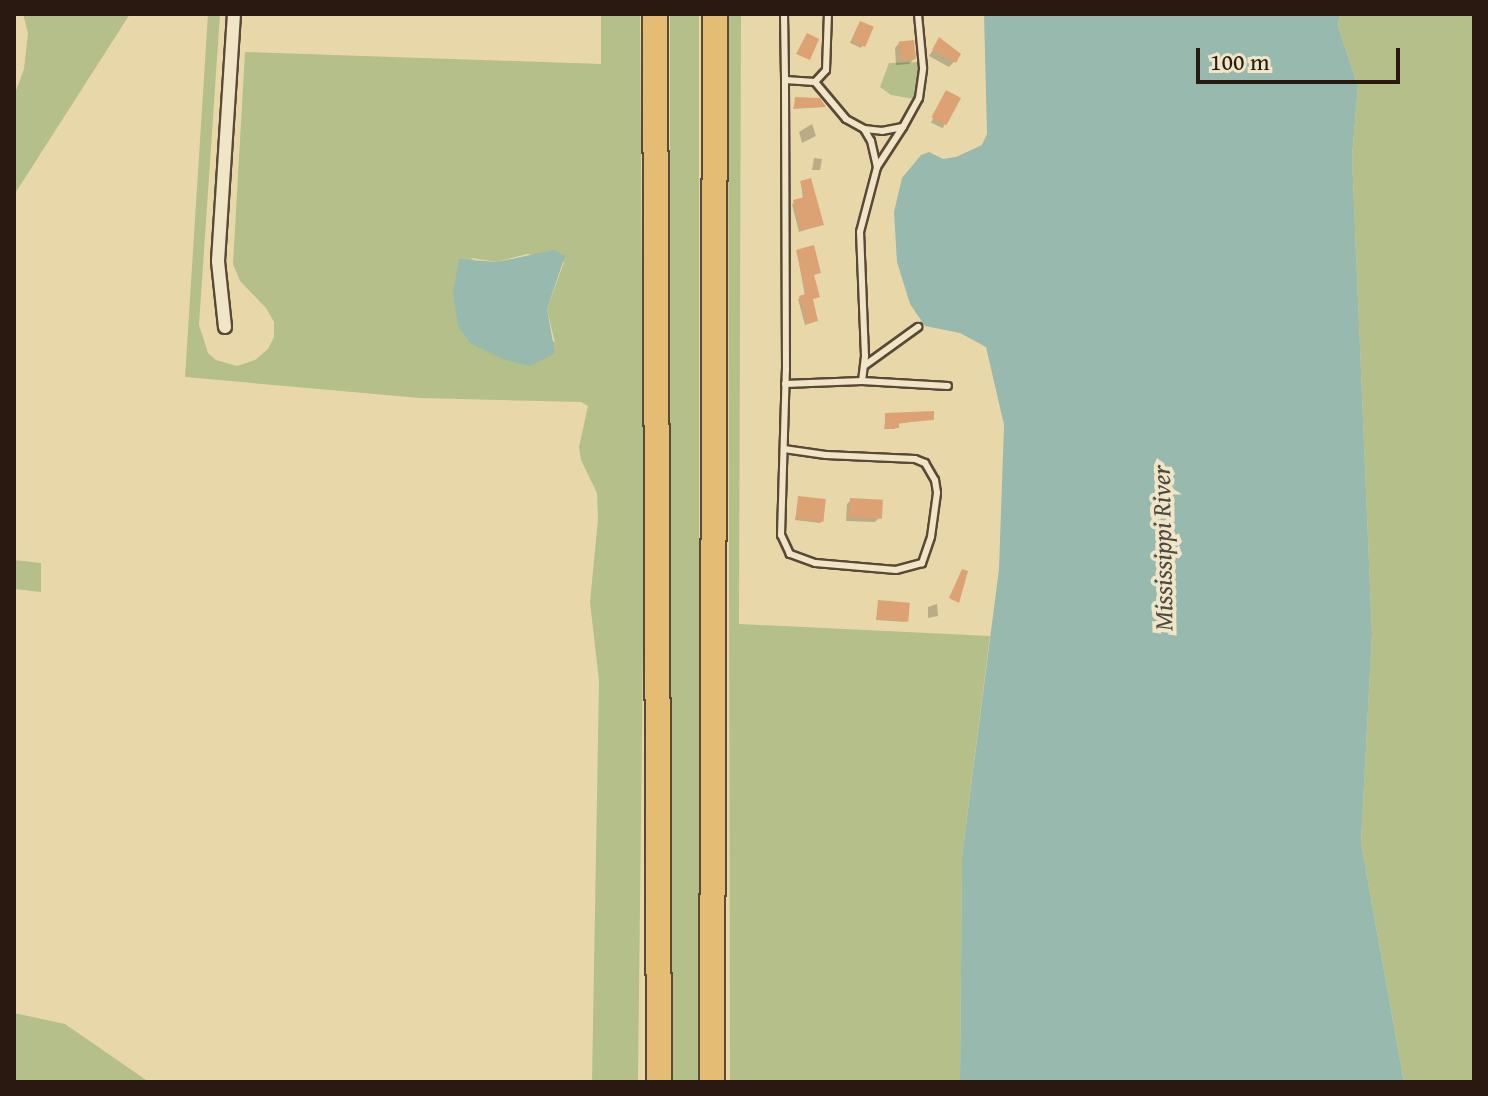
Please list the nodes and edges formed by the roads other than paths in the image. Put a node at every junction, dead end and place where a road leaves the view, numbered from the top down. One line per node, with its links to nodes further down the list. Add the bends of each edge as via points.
1 (234, 14): 12 (street, via 218,261)
2 (655, 14): 19 (highway)
3 (715, 14): 20 (highway)
4 (784, 14): 7 (lane)
5 (828, 14): 8 (lane, via 826,70)
6 (918, 14): 9 (lane, via 923,68 919,98)
7 (785, 80): 8 (lane); 16 (lane)
8 (815, 82): 10 (lane, via 846,119)
9 (903, 127): 10 (lane); 11 (lane)
10 (864, 129): 11 (lane)
11 (877, 167): 14 (lane, via 860,232)
12 (225, 327)
13 (918, 327): 14 (lane)
14 (864, 366): 15 (lane)
15 (862, 381): 16 (lane); 17 (lane)
16 (785, 384): 18 (lane)
17 (948, 386)
18 (784, 449): 18 (lane, via 781,535 790,554 815,563 896,570 922,563 937,493 925,463)
19 (657, 1082)
20 (713, 1082)

